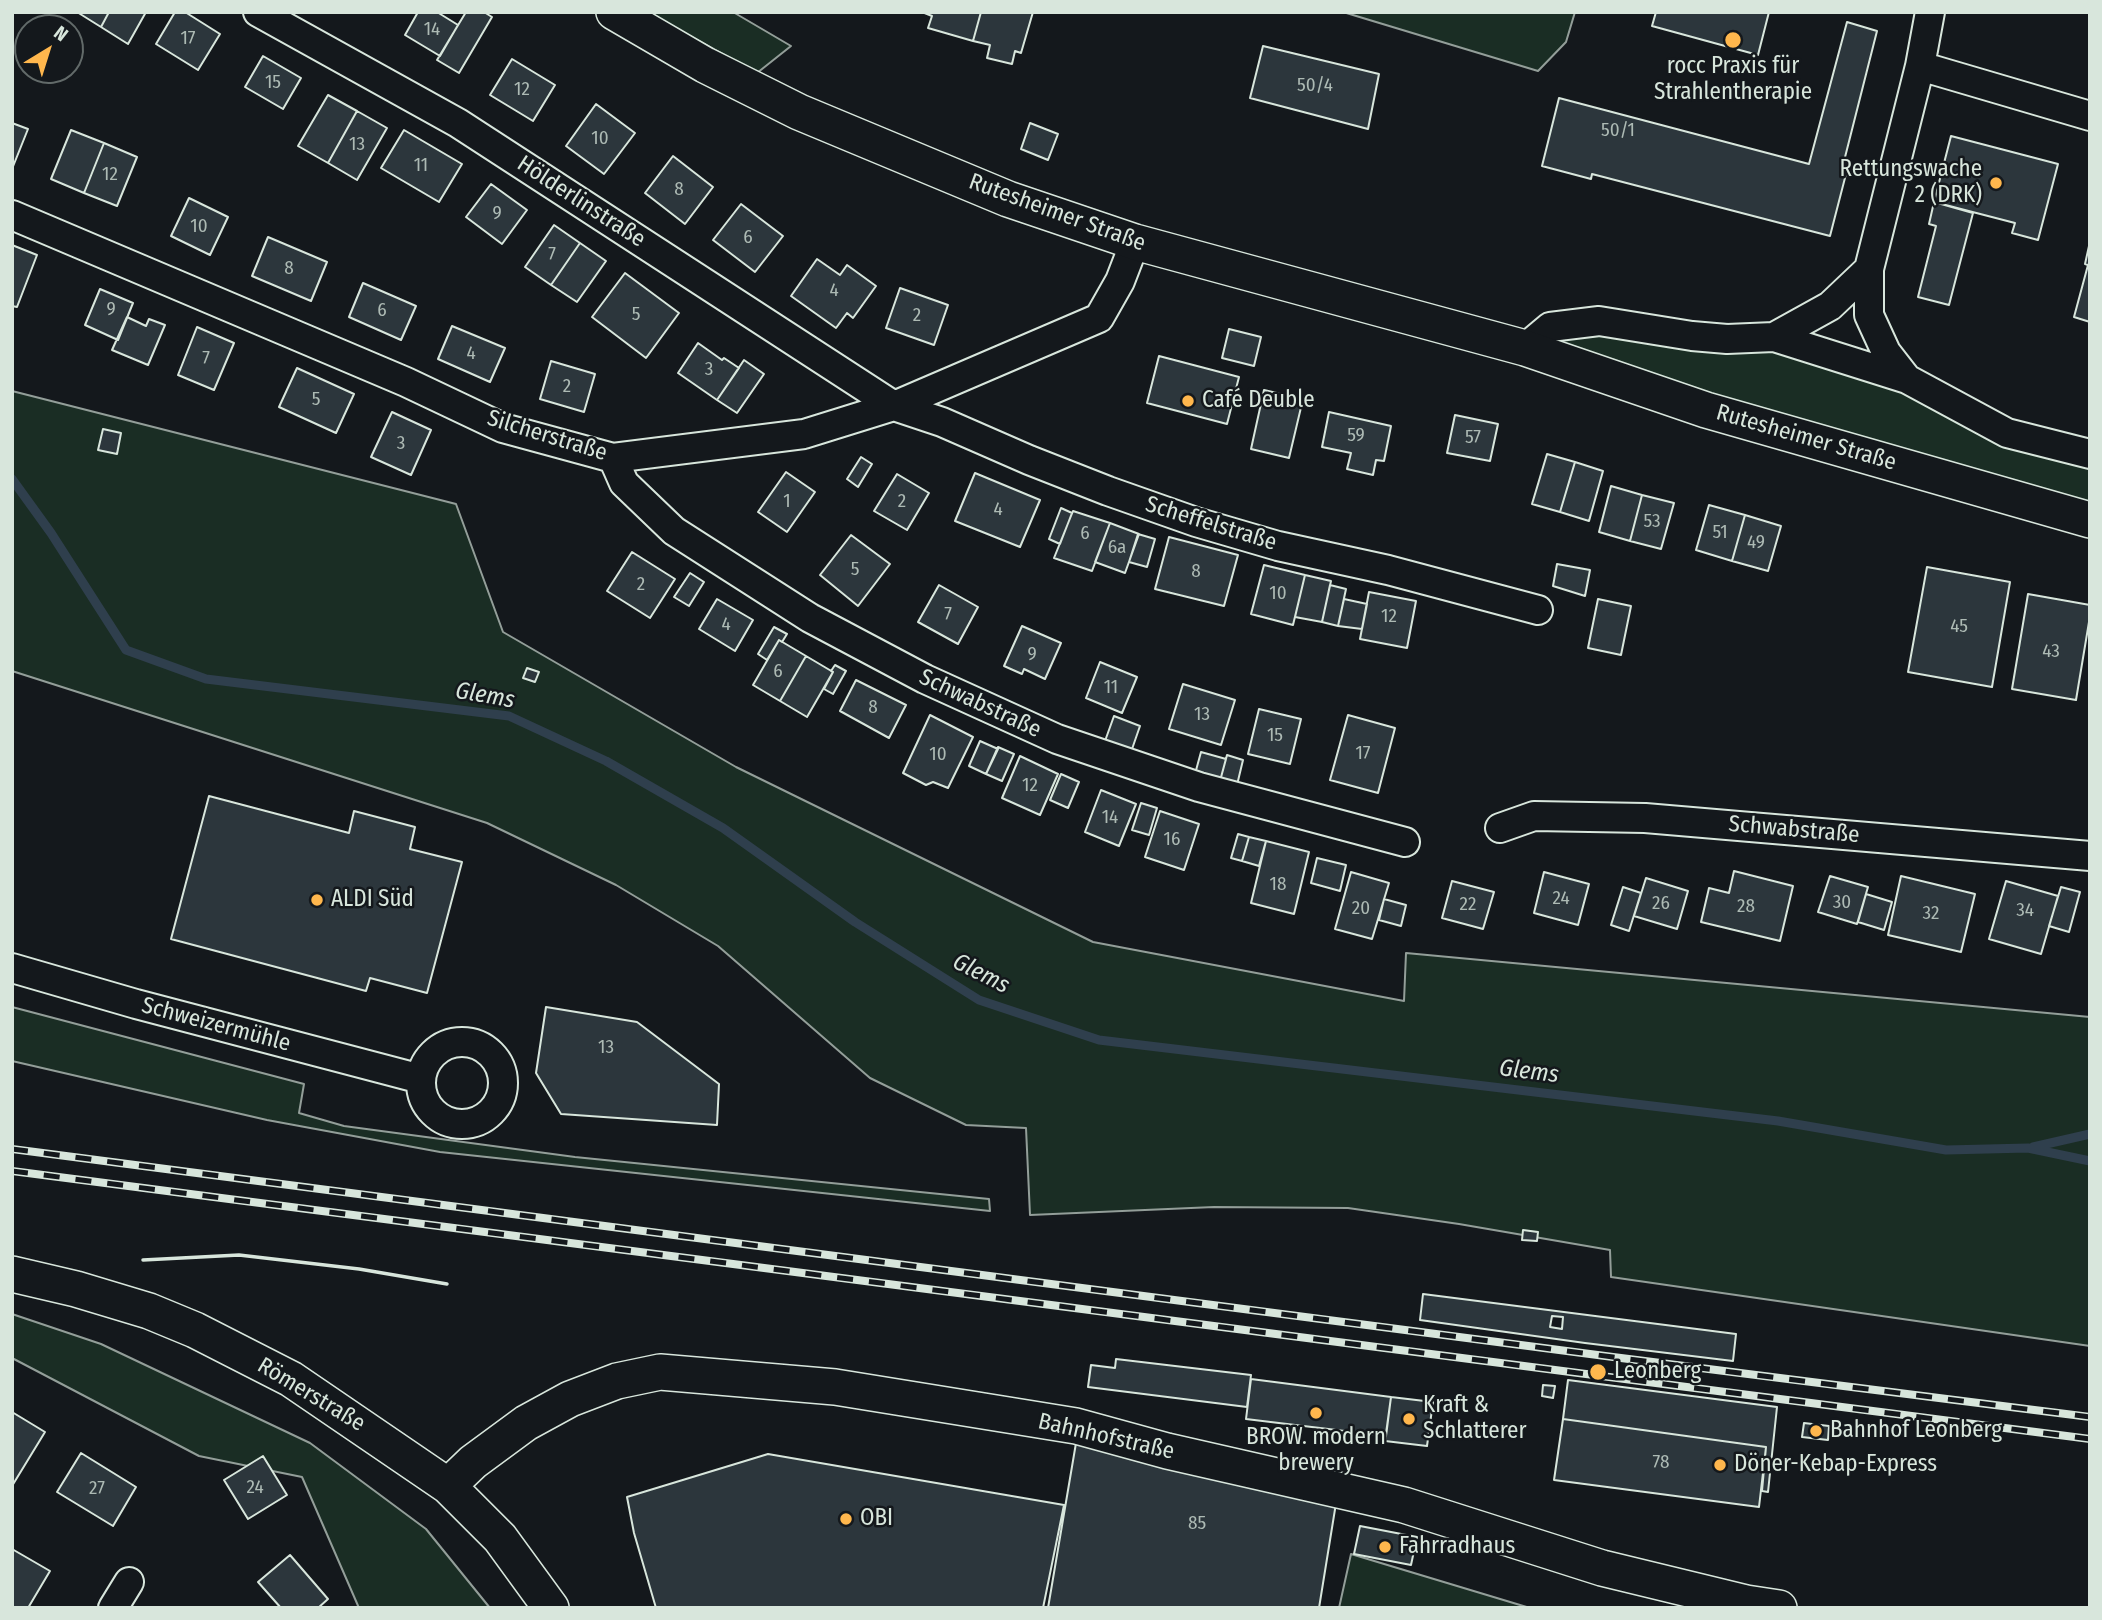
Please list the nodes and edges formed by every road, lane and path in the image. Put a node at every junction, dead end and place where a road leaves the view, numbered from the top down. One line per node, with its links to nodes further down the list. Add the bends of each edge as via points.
1 (258, 12): 12 (street, Hölderlinstraße, via 458,123)
2 (614, 12): 7 (street, Rutesheimer Straße, via 799,112 1008,199)
3 (1930, 12): 4 (street)
4 (1920, 66): 5 (street); 8 (street)
5 (2090, 116)
6 (12, 215): 14 (street, Silcherstraße, via 406,382 503,428)
7 (1135, 243): 10 (street, Rutesheimer Straße); 12 (street, Silcherstraße, via 1099,318)
8 (1868, 270): 9 (street, via 1830,306); 11 (street, via 1868,315 1886,352)
9 (1774, 337): 10 (street, via 1692,336 1599,321 1550,327); 11 (street)
10 (1525, 348): 15 (street, Rutesheimer Straße, via 1706,410)
11 (1907, 379): 13 (street, via 2007,433)
12 (894, 406): 14 (street, Silcherstraße, via 804,434); 16 (street, Scheffelstraße, via 1196,522)
13 (2090, 454)
14 (613, 458): 18 (street, Schwabstraße, via 624,482 674,531 810,618 925,680 1057,739 1199,787)
15 (2090, 520)
16 (1538, 611)
17 (1500, 828): 19 (street, Schwabstraße, via 1534,816 1645,818)
18 (1405, 842)
19 (2090, 856)
20 (12, 968): 21 (street, Schweizermühle)
21 (421, 1079)
22 (12, 1274): 23 (street, Römerstraße, via 149,1311 195,1330 291,1379)
23 (449, 1486): 26 (street, Römerstraße, via 499,1538); 27 (street, Bahnhofstraße, via 526,1423 570,1398 617,1381 660,1372 835,1387 1076,1426 1404,1505 1602,1568)
24 (129, 1582): 25 (street)
25 (113, 1608)
26 (551, 1608)
27 (1779, 1608)

